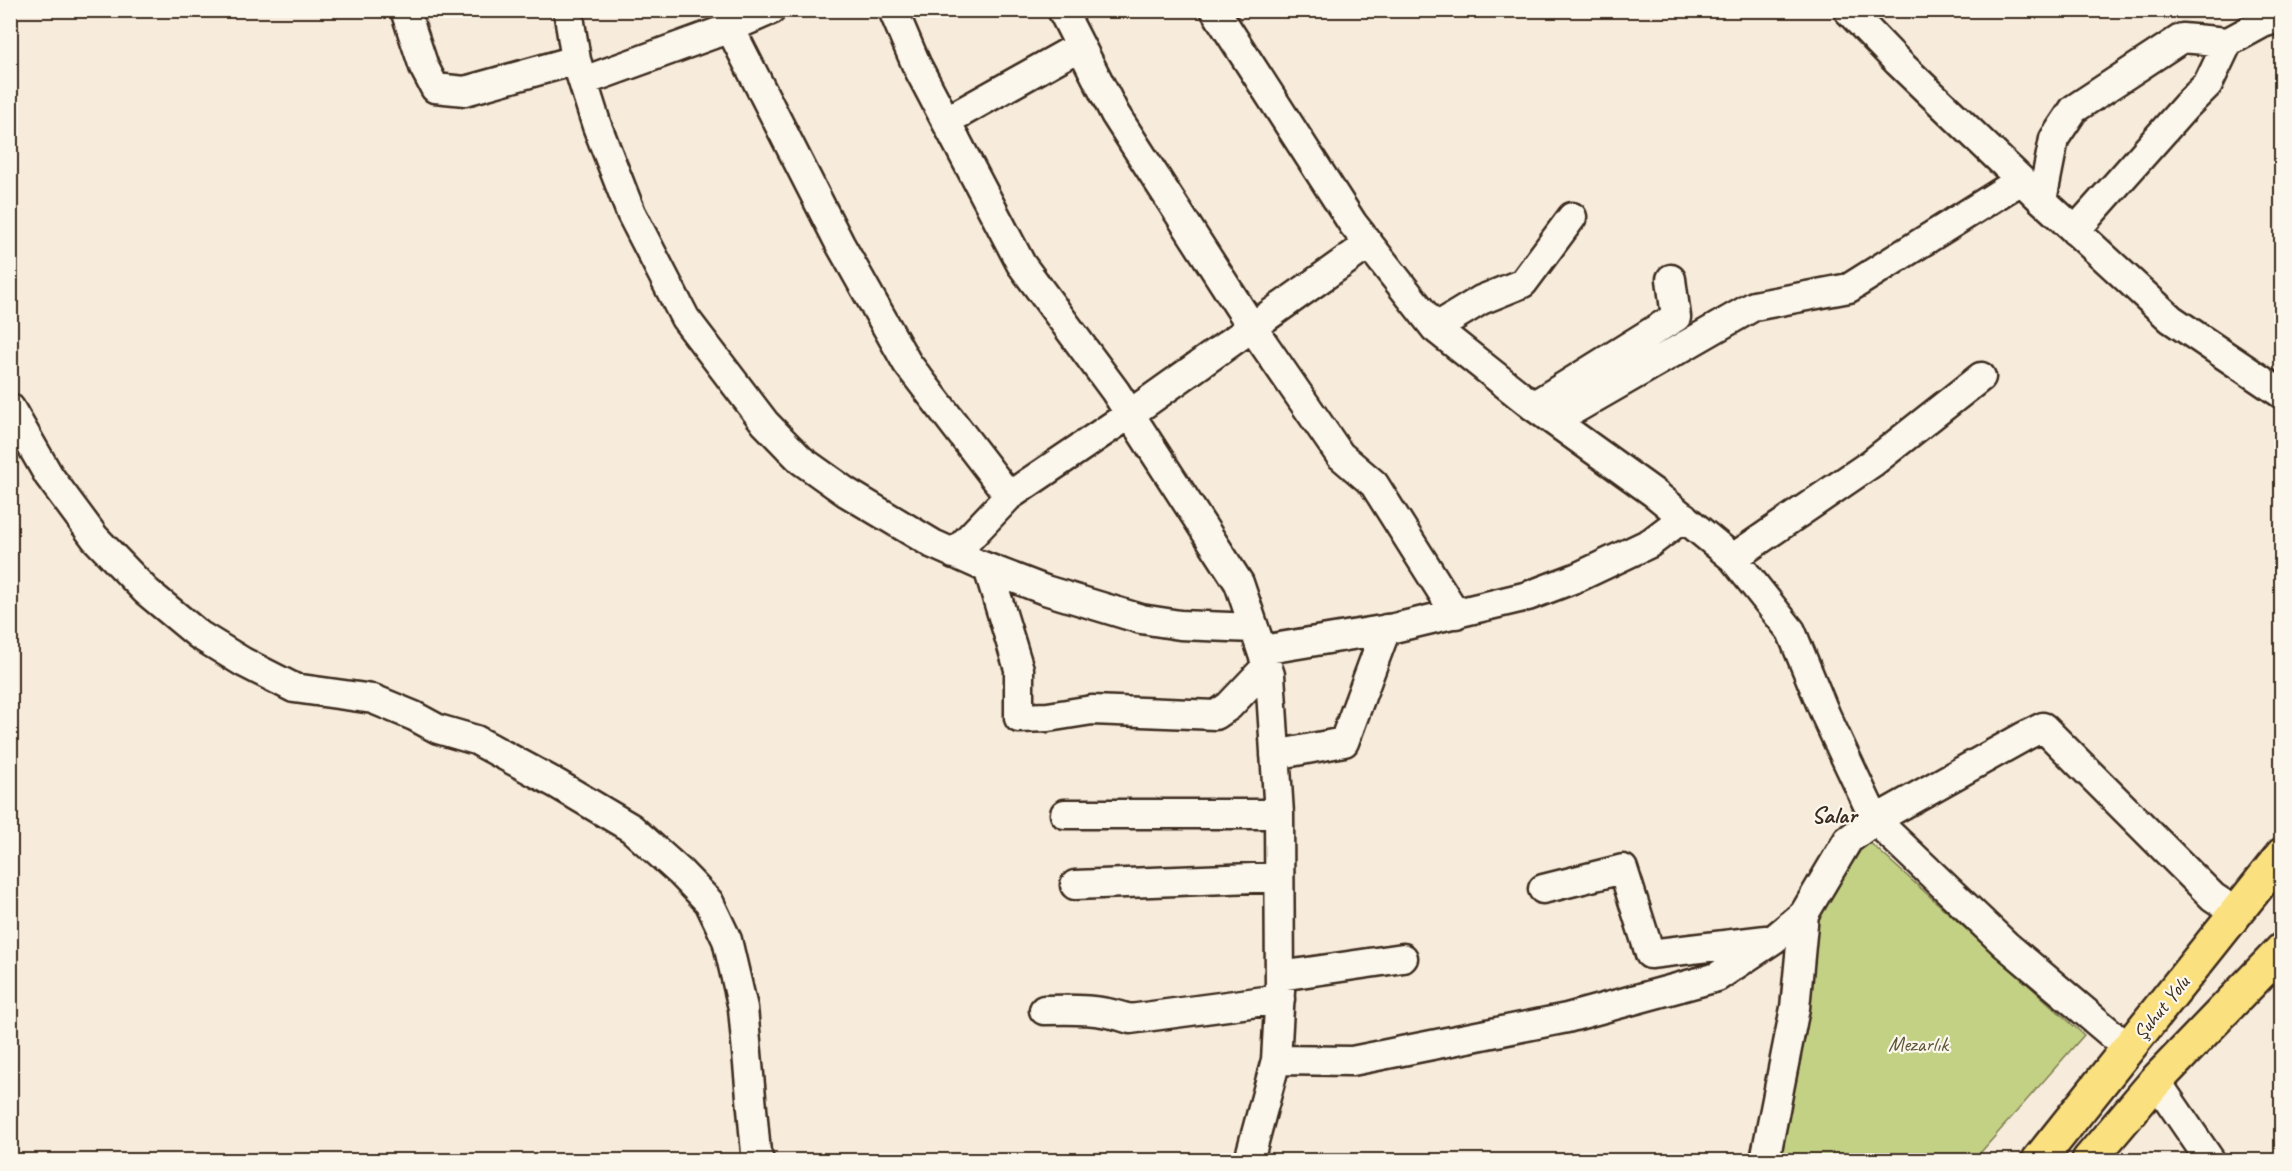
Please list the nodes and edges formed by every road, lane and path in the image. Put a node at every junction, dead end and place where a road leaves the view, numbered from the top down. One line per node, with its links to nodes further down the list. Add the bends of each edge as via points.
1 (405, 10): 12 (street, via 435,88 465,91)
2 (568, 10): 12 (street)
3 (771, 10): 9 (street)
4 (893, 10): 13 (street)
5 (1062, 10): 11 (street)
6 (1215, 10): 18 (street)
7 (1855, 12): 14 (street, via 1898,62)
8 (2282, 17): 10 (street)
9 (730, 28): 12 (street); 27 (street, via 840,244 907,363)
10 (2228, 42): 15 (street, via 2182,38 2074,109 2054,139); 17 (street, via 2208,84)
11 (1080, 46): 13 (street); 20 (street, via 1115,114)
12 (580, 70): 29 (street, via 597,126 632,213 685,318 765,423 801,460 846,492)
13 (946, 121): 26 (street, via 1021,264)
14 (2021, 180): 15 (street); 25 (street, via 1849,288 1754,306)
15 (2042, 200): 17 (street)
16 (1572, 217): 21 (street, via 1523,283 1481,300)
17 (2074, 231): 23 (street, via 2171,319)
18 (1369, 244): 20 (street); 21 (street)
19 (1671, 279): 25 (street, via 1676,317)
20 (1252, 327): 26 (street); 32 (street, via 1340,455 1374,484)
21 (1435, 328): 25 (street)
22 (1981, 377): 30 (street, via 1872,463)
23 (2282, 394)
24 (10, 408): 53 (street, via 49,476 95,538 146,591 199,635 294,688 373,699 438,729 476,741 631,828 680,872 709,902 727,940 743,1008)
25 (1544, 413): 28 (street)
26 (1130, 414): 27 (street); 34 (street, via 1239,583)
27 (1009, 496): 29 (street)
28 (1684, 517): 30 (street); 32 (street, via 1650,543 1578,577 1528,596)
29 (954, 554): 31 (street)
30 (1733, 558): 38 (street, via 1791,631)
31 (988, 568): 34 (street, via 1141,619 1180,625); 34 (street, via 1018,669 1019,718 1092,710 1216,715 1229,706)
32 (1456, 614): 33 (street)
33 (1386, 629): 34 (street); 35 (street, via 1344,742)
34 (1261, 648): 35 (street, via 1270,675)
35 (1275, 755): 37 (street)
36 (1065, 814): 37 (street)
37 (1279, 814): 40 (street)
38 (1875, 820): 43 (street, via 2043,727 2213,897); 44 (street, via 1848,840); 50 (street, via 2006,945)
39 (2282, 855): 43 (main road, Şuhut Yolu)
40 (1279, 878): 41 (street); 48 (street)
41 (1075, 885)
42 (1543, 889): 45 (street, via 1623,869 1650,954)
43 (2237, 913): 50 (main road, Şuhut Yolu)
44 (1804, 914): 45 (street); 55 (street, via 1795,1008)
45 (1774, 939): 51 (street, via 1717,976 1567,1018 1352,1061)
46 (2282, 950): 52 (main road)
47 (1403, 958): 48 (street)
48 (1280, 988): 49 (street, via 1130,1019 1081,1009); 51 (street)
49 (1044, 1011)
50 (2128, 1048): 56 (main road, Şuhut Yolu)
51 (1276, 1060): 54 (street)
52 (2156, 1081): 57 (main road); 58 (street)
53 (759, 1161)
54 (1249, 1161)
55 (1765, 1161)
56 (2039, 1161)
57 (2089, 1161)
58 (2210, 1161)

